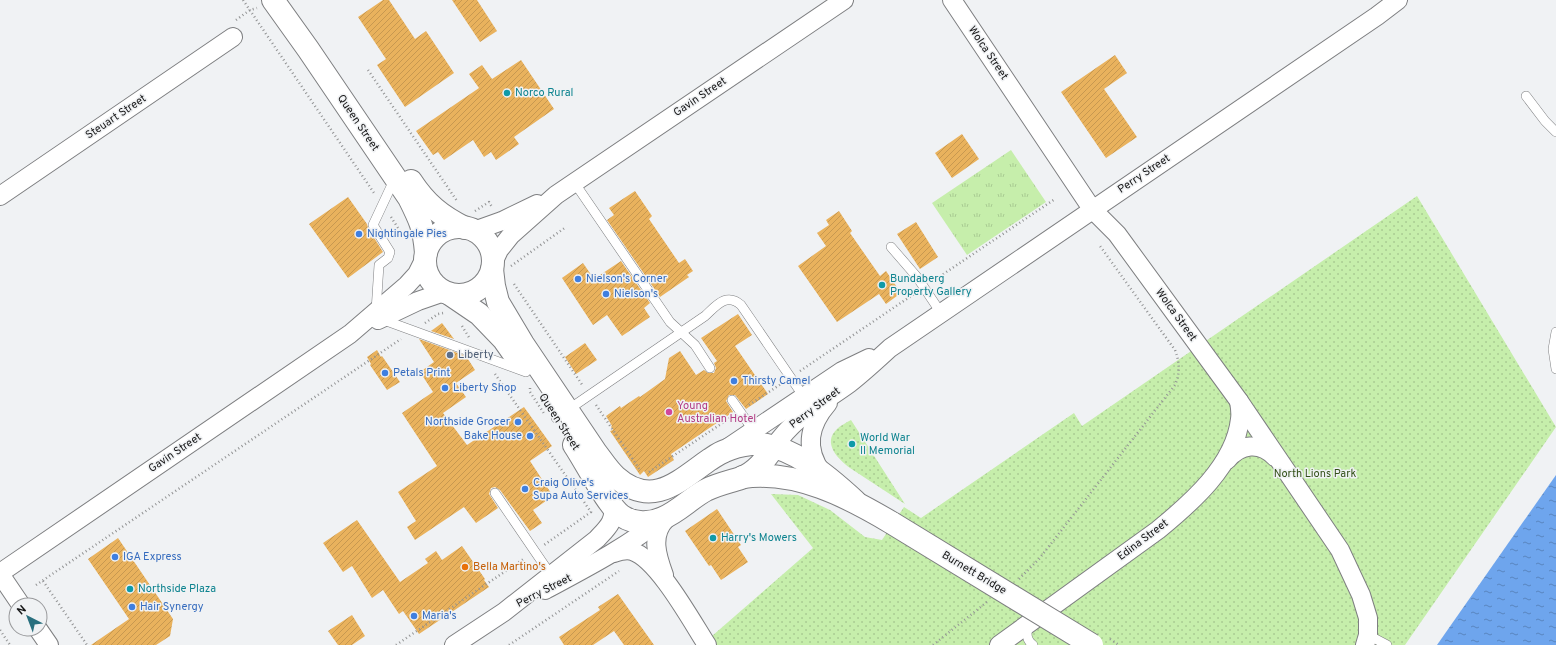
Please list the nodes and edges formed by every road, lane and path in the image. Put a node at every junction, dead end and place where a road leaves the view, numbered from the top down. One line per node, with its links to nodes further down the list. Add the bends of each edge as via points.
1 (243, 0): 7 (path)
2 (290, 0): 21 (main road, Queen Street, via 418,192 446,218)
3 (844, 0): 13 (street, Gavin Street)
4 (952, 0): 20 (street, Wolca Street)
5 (1398, 0): 20 (street, Perry Street)
6 (265, 4): 7 (path); 12 (main road, Queen Street, via 308,49)
7 (250, 10): 8 (path, via 236,19); 17 (path)
8 (233, 37): 15 (street, Steuart Street)
9 (368, 70): 18 (path)
10 (1526, 96): 11 (lane)
11 (1556, 133)
12 (395, 178): 17 (lane); 26 (main road, Queen Street, via 420,220 424,234)
13 (574, 182): 14 (street, Gavin Street); 35 (lane, via 670,322)
14 (556, 195): 21 (street, Gavin Street, via 502,221); 27 (street, Gavin Street, via 499,250)
15 (0, 196)
16 (1055, 198): 29 (path)
17 (382, 204): 23 (path); 32 (lane, via 373,225 390,250 390,254 379,265)
18 (461, 206)
19 (493, 208): 21 (path, via 489,202)
20 (1092, 209): 31 (street, Perry Street); 49 (street, Wolca Street, via 1117,234)
21 (471, 224): 26 (main road, via 445,230 433,240); 27 (main road, via 488,244)
22 (566, 227): 27 (path)
23 (402, 233)
24 (1100, 246): 72 (path, via 1175,350 1179,360 1178,377 1175,385 1039,559)
25 (891, 247): 29 (lane)
26 (425, 257): 30 (main road, via 429,279); 32 (street, Gavin Street, via 417,274)
27 (498, 266): 30 (main road, via 472,293); 51 (main road, Queen Street, via 494,286 498,302)
28 (513, 282): 45 (path)
29 (924, 287): 31 (lane); 42 (path)
30 (447, 300): 32 (street, Gavin Street, via 418,301); 34 (path, via 438,314); 41 (main road, Queen Street, via 477,312 504,340)
31 (941, 313): 37 (street, Perry Street)
32 (378, 316): 34 (lane); 69 (street, Gavin Street)
33 (458, 321): 38 (path)
34 (413, 330): 38 (lane); 71 (path)
35 (681, 332): 39 (lane, via 695,345); 42 (lane, via 705,316 719,302 735,301); 45 (lane)
36 (1556, 332): 40 (lane, via 1553,349)
37 (890, 348): 43 (street, Perry Street); 46 (street, Perry Street, via 842,371)
38 (482, 356): 41 (lane); 66 (path, via 591,512)
39 (710, 368)
40 (1556, 369)
41 (526, 372): 51 (main road, Queen Street)
42 (790, 377): 44 (path); 46 (lane)
43 (851, 382): 53 (street, Perry Street, via 797,420); 57 (street, via 821,411 812,430 813,458)
44 (764, 395): 48 (path); 50 (path)
45 (589, 396): 51 (lane); 58 (path)
46 (804, 397): 52 (street, Perry Street)
47 (732, 400): 50 (lane)
48 (768, 400)
49 (1239, 401): 55 (street, Edina Street, via 1239,430); 56 (street, Wolca Street)
50 (740, 412): 52 (lane); 59 (path)
51 (562, 414): 61 (main road, Queen Street, via 623,482 647,492 664,490); 64 (main road, Queen Street)
52 (752, 430): 54 (street, Perry Street)
53 (774, 447): 54 (main road, Burnett Bridge, via 752,444); 57 (main road, Burnett Bridge); 60 (main road, Perry Street, via 761,464)
54 (724, 451): 61 (main road, Perry Street)
55 (1222, 465): 56 (street, via 1232,454 1248,446 1264,448); 77 (street, Edina Street, via 1182,511)
56 (1282, 465): 79 (street, Wolca Street, via 1340,550 1352,573 1368,618)
57 (822, 473): 63 (main road, Burnett Bridge)
58 (643, 474)
59 (647, 474)
60 (742, 478): 63 (main road, Burnett Bridge, via 770,475 796,479); 65 (main road, Perry Street, via 715,485)
61 (671, 486): 65 (main road, via 666,496 669,503 674,506)
62 (495, 493): 66 (lane)
63 (855, 501): 89 (main road, Burnett Bridge, bridge)
64 (613, 506): 65 (main road, Queen Street, via 622,516 637,522 654,521); 70 (street, Perry Street, via 614,514 607,528)
65 (674, 511): 67 (street, Perry Street); 74 (street, via 660,526 656,539 659,561)
66 (535, 551): 70 (lane); 82 (path)
67 (614, 553): 70 (street, Perry Street, via 594,565); 74 (street, via 628,550 640,555)
68 (619, 571): 84 (path)
69 (0, 574): 75 (street)
70 (554, 579): 83 (street, Perry Street)
71 (43, 581): 73 (path); 81 (path)
72 (1017, 581)
73 (36, 585)
74 (668, 585): 85 (street)
75 (16, 597)
76 (991, 599): 86 (path)
77 (1038, 617): 87 (street, Edina Street); 88 (lane, via 1027,629 1028,639)
78 (0, 630): 80 (path)
79 (1367, 640): 90 (lane)
80 (10, 645)
81 (87, 645)
82 (396, 645)
83 (454, 645)
84 (509, 645)
85 (707, 645)
86 (933, 645)
87 (1002, 645)
88 (1033, 645)
89 (1092, 645)
90 (1387, 645)

